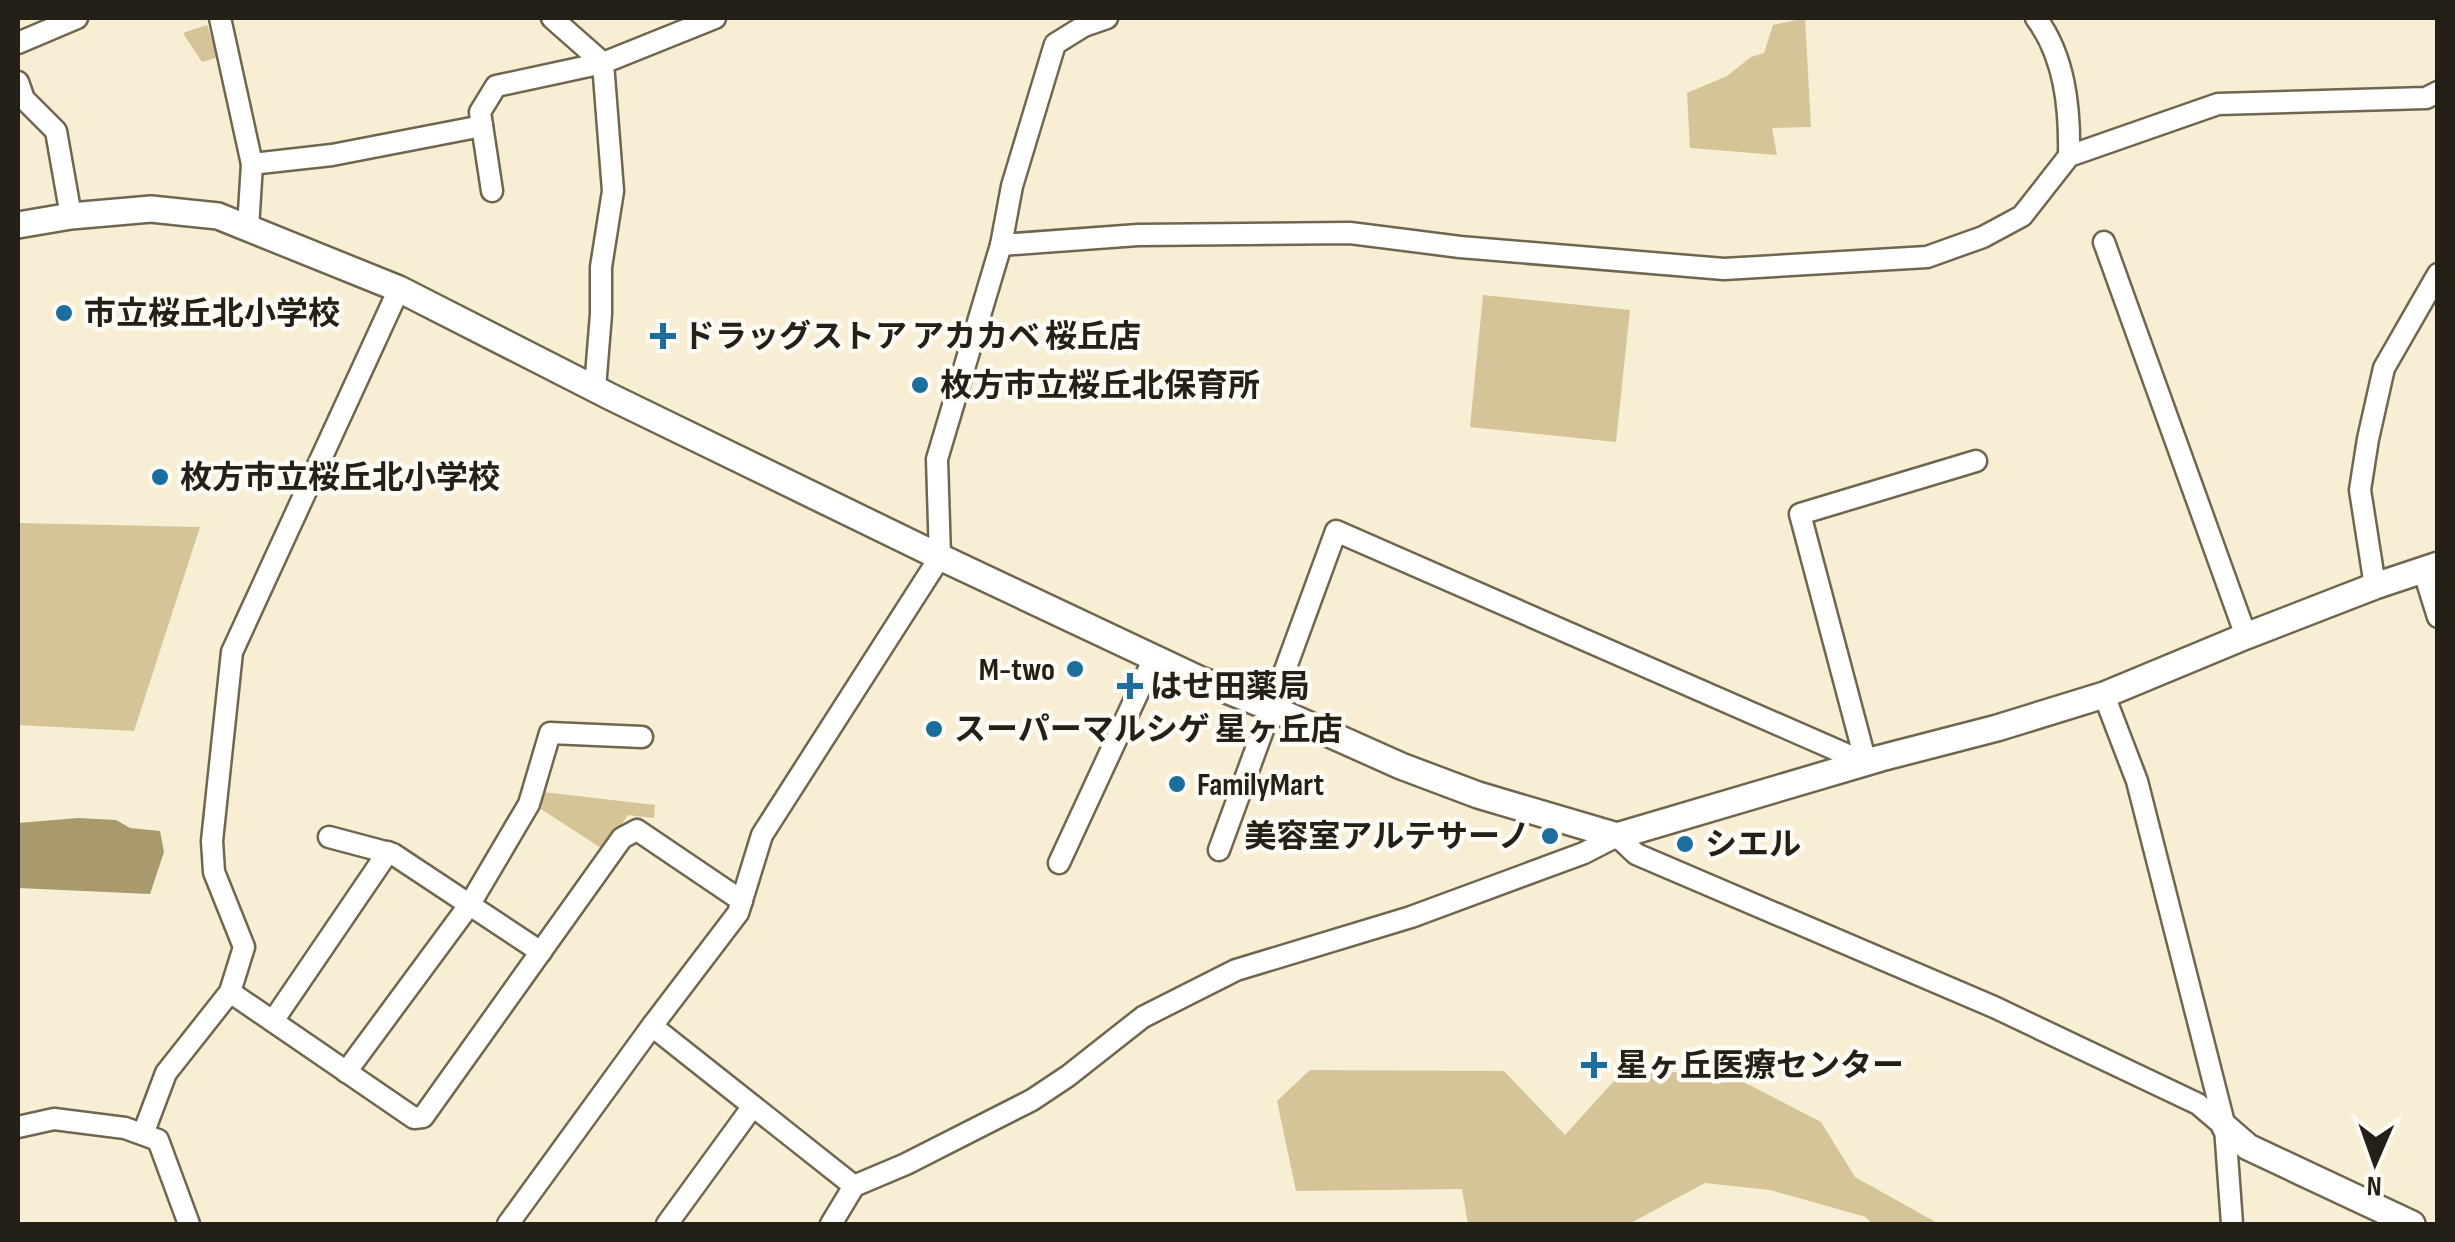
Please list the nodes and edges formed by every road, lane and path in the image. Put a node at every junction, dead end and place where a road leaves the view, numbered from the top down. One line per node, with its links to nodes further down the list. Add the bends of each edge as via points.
1 (77, 18): 7 (street)
2 (220, 18): 13 (street)
3 (552, 18): 8 (street)
4 (715, 18): 8 (street)
5 (1107, 18): 19 (street, via 1055,44)
6 (2036, 18): 12 (street, via 2064,83)
7 (18, 44)
8 (603, 63): 11 (street, via 496,86 480,112); 22 (street, via 612,191)
9 (18, 82): 15 (street, via 24,98 56,131)
10 (2438, 92): 12 (street, via 2426,98 2218,104)
11 (482, 126): 13 (street, via 332,156); 14 (street)
12 (2069, 156): 19 (street, via 2022,216 1928,257 1724,269 1350,233 1138,235)
13 (252, 164): 17 (street)
14 (492, 191)
15 (71, 216): 16 (street); 17 (street, via 151,209 218,216)
16 (18, 225)
17 (248, 228): 21 (street)
18 (2104, 242): 28 (street)
19 (1001, 245): 24 (street, via 936,459)
20 (2438, 274): 26 (street, via 2384,368 2368,440 2360,490)
21 (398, 290): 22 (street); 42 (street, via 232,652 212,841 214,872 244,947)
22 (595, 388): 24 (street)
23 (1976, 462): 33 (street, via 1800,514)
24 (940, 557): 29 (street); 39 (street, via 762,835)
25 (2430, 567): 26 (street); 27 (street)
26 (2376, 586): 28 (street)
27 (2438, 617)
28 (2246, 636): 30 (street)
29 (1154, 658): 31 (street); 38 (street)
30 (2104, 695): 33 (street); 47 (street, via 2137,782)
31 (1271, 708): 33 (street, via 1336,531); 34 (street, via 1478,795); 36 (street)
32 (642, 737): 40 (street, via 550,733 528,804)
33 (1866, 763): 34 (street)
34 (1616, 836): 47 (street, via 1636,854 1994,1006 2198,1104); 50 (street, via 1411,917 1236,970 1143,1017 1032,1100)
35 (329, 837): 37 (street)
36 (1219, 850)
37 (388, 852): 40 (street); 43 (street)
38 (1059, 863)
39 (742, 901): 41 (street, via 637,830 622,838); 44 (street)
40 (470, 904): 41 (street); 45 (street)
41 (542, 952): 45 (street, via 423,1117 414,1118)
42 (230, 992): 43 (street); 49 (street, via 166,1073)
43 (273, 1022): 45 (street)
44 (652, 1026): 46 (street); 52 (street)
45 (346, 1072)
46 (753, 1106): 50 (street); 53 (street)
47 (2225, 1126): 55 (street); 56 (street, via 2248,1148)
48 (18, 1127): 49 (street, via 54,1119)
49 (143, 1134): 51 (street, via 158,1140)
50 (854, 1186): 54 (street)
51 (189, 1224)
52 (508, 1224)
53 (668, 1224)
54 (831, 1224)
55 (2232, 1224)
56 (2412, 1224)

